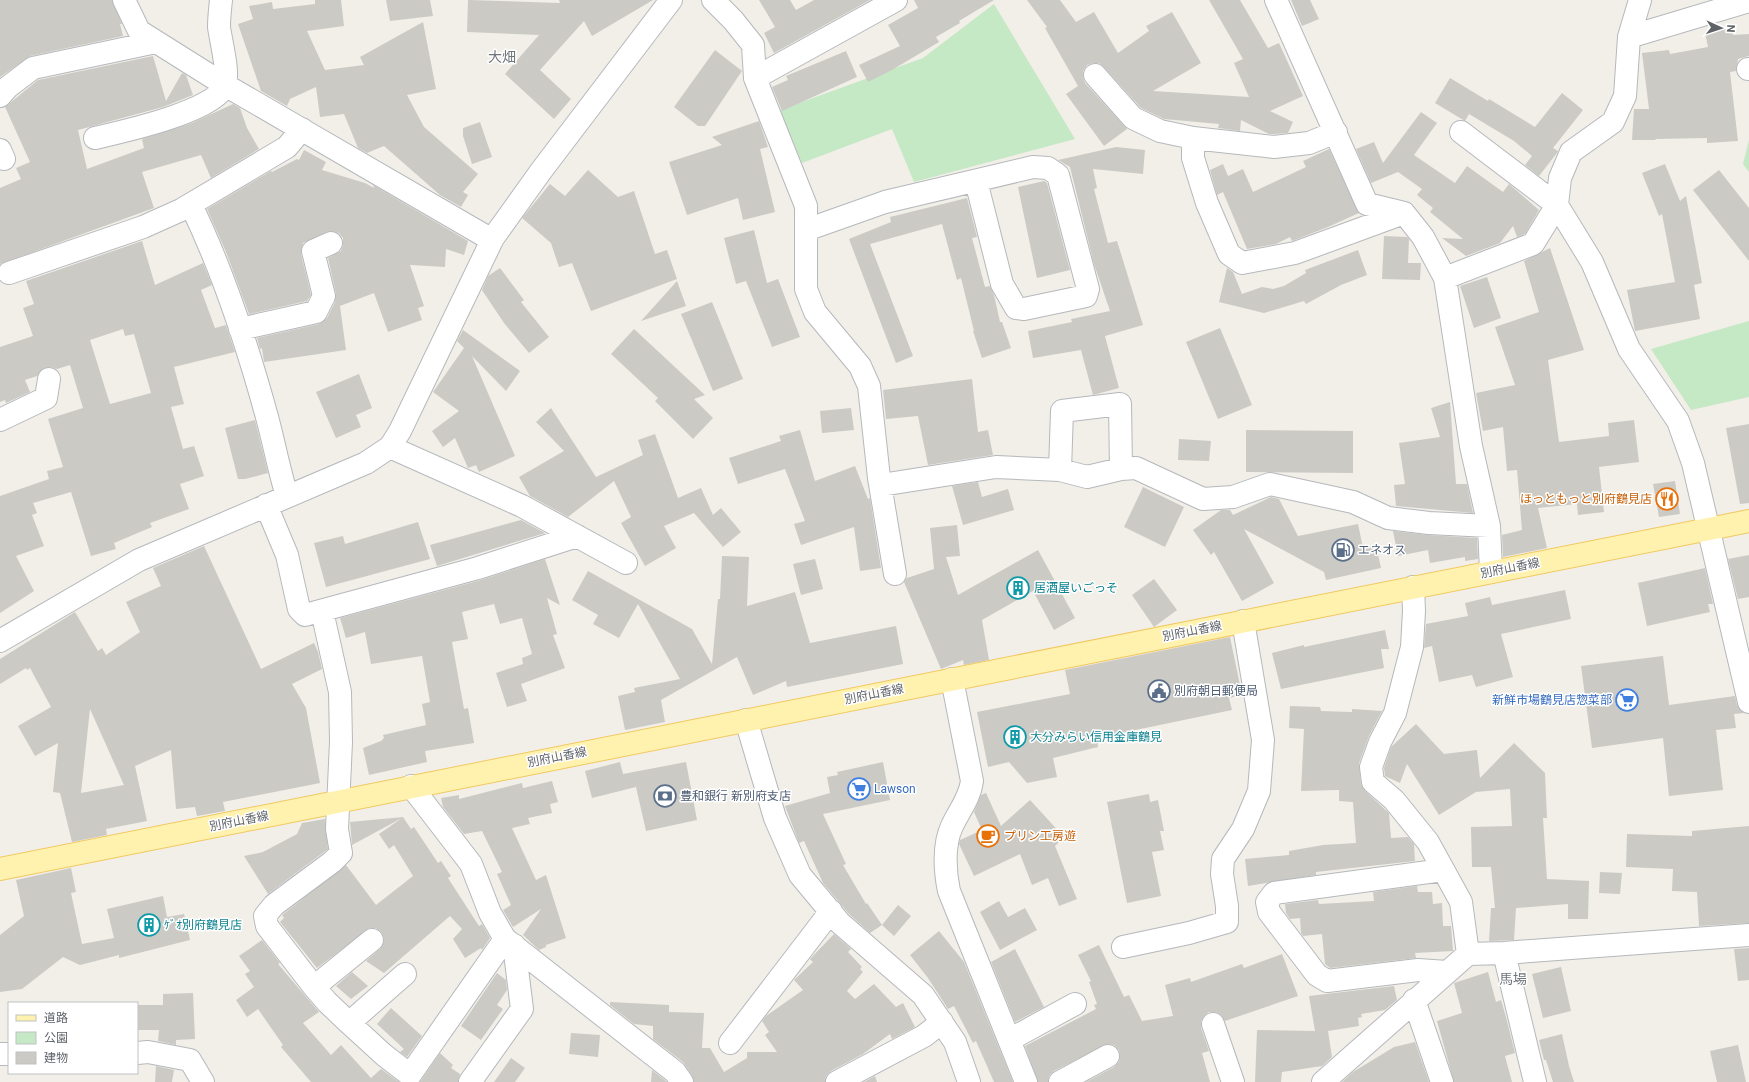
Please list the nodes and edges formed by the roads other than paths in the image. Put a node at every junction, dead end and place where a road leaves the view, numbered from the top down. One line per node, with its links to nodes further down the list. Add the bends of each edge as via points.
1 (124, 0): 10 (street, via 139,30)
2 (221, 0): 13 (street, via 219,26)
3 (671, 0): 25 (street)
4 (713, 0): 12 (street, via 753,44)
5 (896, 0): 12 (street)
6 (1276, 0): 16 (street)
7 (1640, 0): 9 (street)
8 (1749, 1): 9 (street)
9 (1629, 37): 22 (street, via 1625,96 1613,122 1571,152 1560,178)
10 (156, 42): 13 (street); 14 (street, via 33,68)
11 (1096, 75): 19 (street, via 1133,118 1160,131)
12 (755, 78): 24 (street, via 806,206)
13 (225, 85): 15 (street); 18 (street, via 213,100 173,117 129,131)
14 (0, 96)
15 (302, 129): 21 (street, via 287,148); 25 (street)
16 (1336, 132): 19 (street, via 1309,143 1274,147); 23 (street, via 1367,204)
17 (1461, 132): 22 (street)
18 (95, 138)
19 (1193, 138): 23 (street, via 1193,158 1207,203 1229,254 1242,263 1295,253)
20 (976, 181): 20 (street, via 1033,168 1048,168 1058,175 1088,289 1086,296 1024,309 1016,308 1002,284); 24 (street, via 885,202)
21 (191, 205): 27 (street, via 142,227); 29 (street, via 214,254)
22 (1558, 205): 28 (street, via 1533,244); 40 (street, via 1592,262 1629,349 1678,421 1693,463)
23 (1404, 213): 28 (street, via 1423,237)
24 (806, 230): 35 (street, via 806,290 815,312 860,366 869,386)
25 (492, 240): 32 (street)
26 (331, 242): 29 (street, via 313,250 324,296 316,312)
27 (9, 273)
28 (1445, 278): 39 (street, via 1471,446)
29 (240, 329): 36 (street, via 266,414)
30 (49, 379): 31 (street, via 46,398)
31 (0, 420)
32 (390, 447): 36 (street, via 366,463); 41 (street, via 522,506)
33 (1121, 469): 34 (street, via 1087,477); 34 (street, via 1120,404 1062,411); 39 (street, via 1136,468 1203,499 1233,497 1270,484 1353,502 1388,518)
34 (1060, 470): 35 (street, via 996,467)
35 (881, 485): 44 (street)
36 (287, 496): 37 (street)
37 (266, 504): 46 (street, via 287,555 299,609 305,615); 48 (street, via 139,560)
38 (1749, 520): 40 (main road, 別府山香線)
39 (1490, 526): 43 (street)
40 (1710, 529): 43 (main road, 別府山香線); 50 (street)
41 (577, 536): 42 (street); 46 (street, via 478,568)
42 (626, 563)
43 (1491, 572): 45 (main road, 別府山香線)
44 (895, 574)
45 (1414, 587): 47 (main road, 別府山香線); 55 (street, via 1412,647 1395,713 1371,767 1373,782 1394,800 1428,842)
46 (322, 611): 53 (street, via 340,692)
47 (1243, 621): 49 (main road, 別府山香線); 60 (street, via 1263,740 1259,791 1243,829 1223,859 1227,922)
48 (2, 637)
49 (952, 679): 51 (main road, 別府山香線); 71 (street, via 972,781 971,791 948,836 947,881)
50 (1749, 702)
51 (746, 720): 52 (main road, 別府山香線); 56 (street, via 775,818 800,875)
52 (411, 786): 53 (main road, 別府山香線); 59 (street, via 471,864 490,913)
53 (338, 801): 54 (main road, 別府山香線); 65 (street, via 337,829 341,853 274,905 265,916 267,926)
54 (0, 869)
55 (1443, 870): 62 (street, via 1460,902); 63 (street, via 1274,892 1267,902 1269,912 1317,975 1327,981 1418,970)
56 (831, 911): 68 (street, via 840,923 923,995); 72 (street)
57 (1749, 935): 61 (street)
58 (372, 940): 65 (street)
59 (509, 942): 69 (street, via 410,1075 379,1052); 76 (street, via 522,1009); 77 (street, via 675,1072)
60 (1123, 947)
61 (1504, 953): 62 (street); 85 (street)
62 (1468, 954): 63 (street)
63 (1447, 972): 66 (street)
64 (405, 974): 69 (street)
65 (314, 987): 69 (street)
66 (1414, 1000): 83 (street); 84 (street)
67 (1075, 1004): 71 (street)
68 (942, 1022): 78 (street, via 924,1036); 79 (street, via 955,1042)
69 (349, 1023)
70 (1213, 1024): 82 (street)
71 (1009, 1040): 80 (street)
72 (730, 1043)
73 (138, 1052): 75 (street, via 190,1060)
74 (1108, 1056): 81 (street)
75 (203, 1082)
76 (470, 1082)
77 (682, 1082)
78 (837, 1082)
79 (969, 1082)
80 (1026, 1082)
81 (1060, 1082)
82 (1233, 1082)
83 (1323, 1082)
84 (1442, 1082)
85 (1535, 1082)

